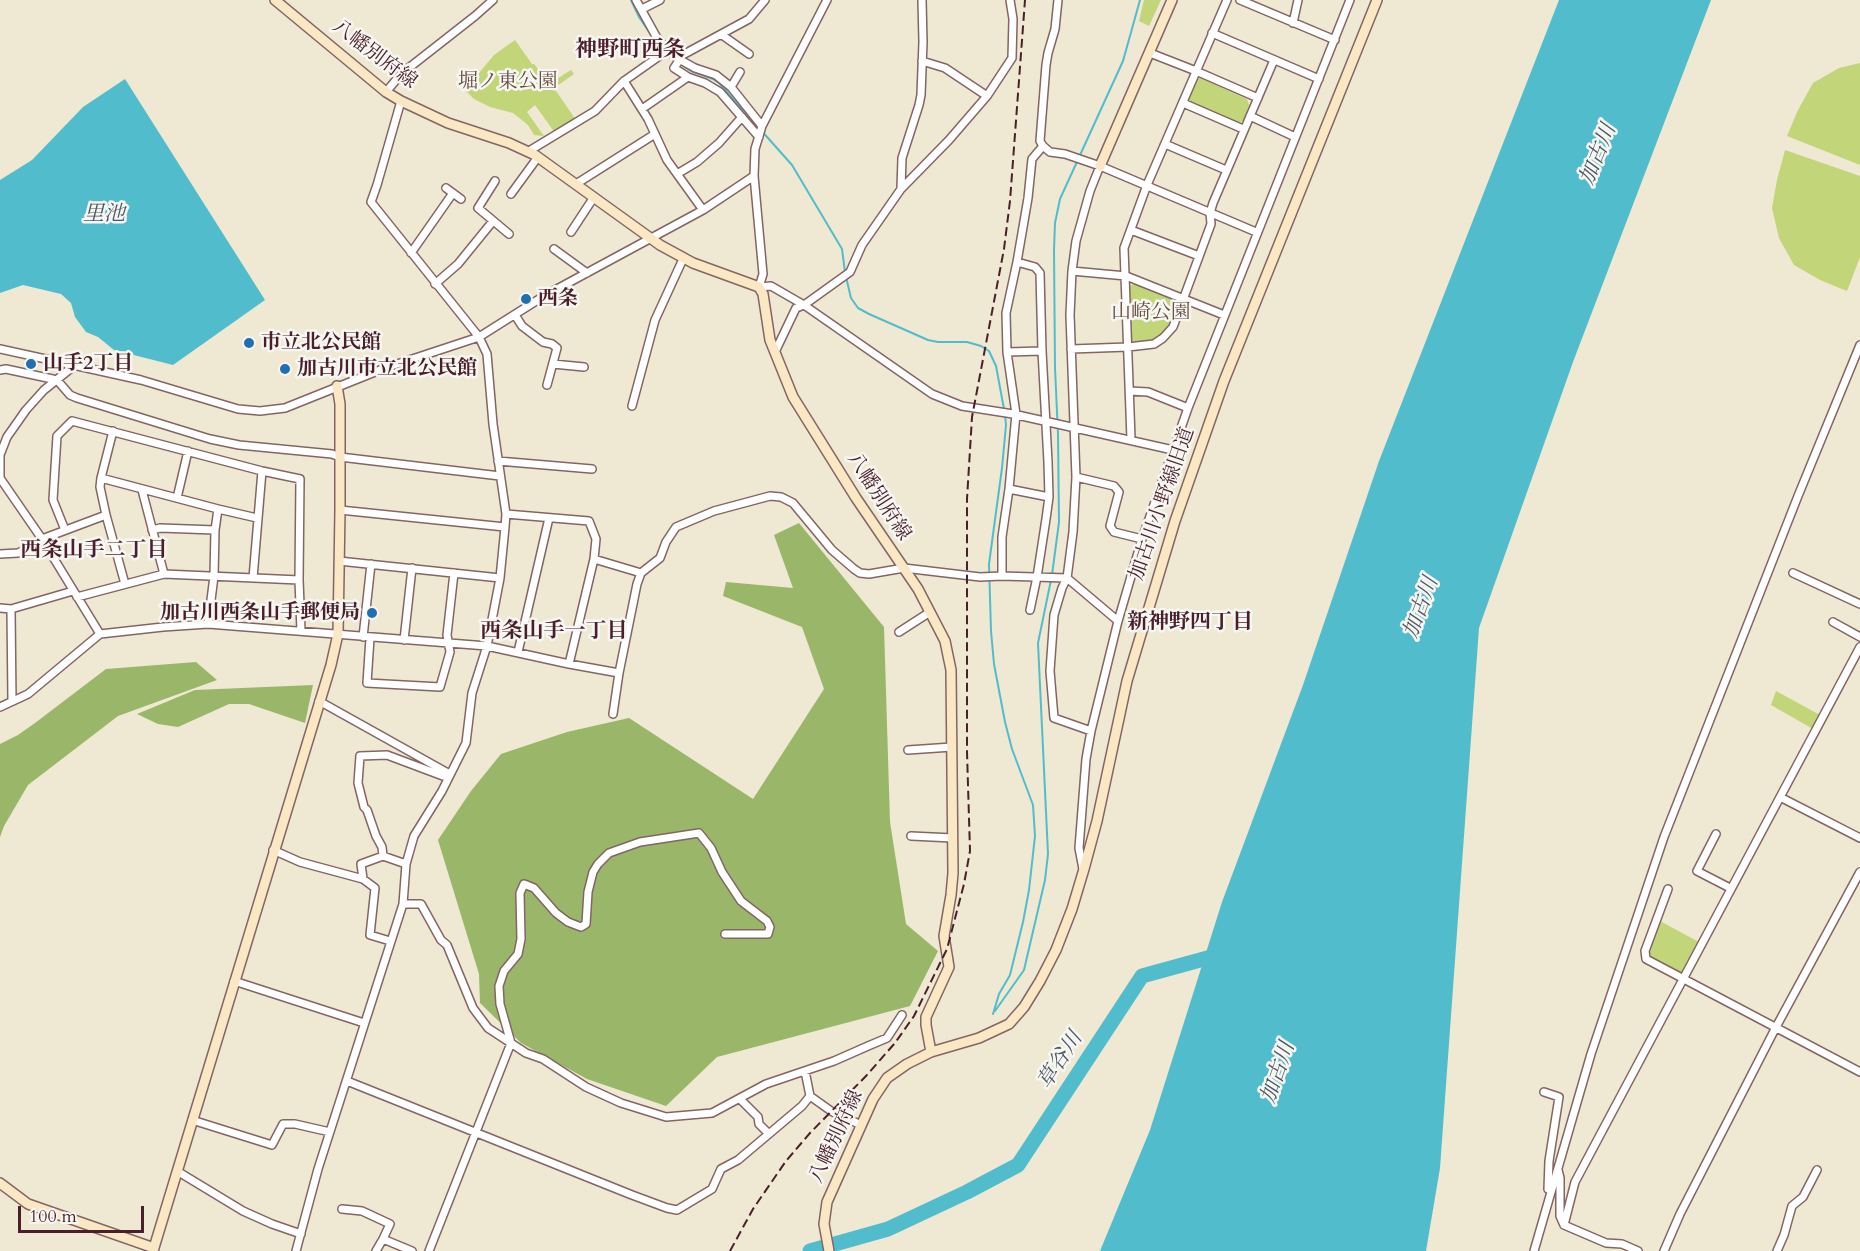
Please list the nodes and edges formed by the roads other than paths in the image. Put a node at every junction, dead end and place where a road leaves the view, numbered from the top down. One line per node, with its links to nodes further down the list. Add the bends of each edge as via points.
1 (275, 0): 34 (street, 八幡別府線)
2 (493, 0): 34 (street, via 401,74)
3 (636, 0): 17 (street)
4 (660, 0): 17 (street)
5 (765, 0): 20 (street, via 749,19)
6 (828, 0): 42 (street)
7 (922, 0): 27 (street)
8 (1010, 0): 35 (street, via 1012,58)
9 (1058, 0): 48 (street, via 1046,65 1040,141)
10 (1172, 0): 23 (street)
11 (1227, 0): 19 (street)
12 (1240, 0): 16 (street)
13 (1298, 0): 18 (street)
14 (1350, 0): 21 (street)
15 (1377, 0): 191 (street, 加古川小野線旧道, via 1224,381 1175,521 1126,681)
16 (1251, 2): 18 (street)
17 (642, 9): 22 (street)
18 (1293, 23): 21 (street)
19 (1212, 33): 26 (street); 28 (street)
20 (722, 35): 24 (street); 25 (street)
21 (1335, 40): 31 (street)
22 (668, 50): 25 (street); 32 (street)
23 (1150, 53): 28 (street); 51 (street)
24 (749, 54)
25 (679, 58): 30 (street, via 674,68); 33 (street, via 716,75)
26 (1274, 60): 31 (street); 36 (street)
27 (922, 61): 35 (street, via 945,68); 59 (street, via 919,105 902,158)
28 (1196, 71): 36 (street); 38 (street)
29 (740, 72): 33 (street)
30 (688, 77): 39 (street); 41 (street, via 720,92)
31 (1319, 79): 46 (street)
32 (624, 81): 39 (street); 49 (street, via 595,111)
33 (731, 87): 42 (street)
34 (386, 92): 37 (street, 八幡別府線)
35 (987, 96): 59 (street)
36 (1258, 98): 40 (street)
37 (401, 101): 49 (street, 八幡別府線, via 448,123); 73 (street, via 370,202)
38 (1184, 103): 43 (street); 47 (street)
39 (642, 109): 44 (street)
40 (1250, 116): 43 (street); 46 (street)
41 (742, 117): 45 (street); 53 (street, via 719,143)
42 (762, 126): 45 (street)
43 (1243, 129): 52 (street)
44 (655, 134): 53 (street); 56 (street)
45 (759, 137): 54 (street)
46 (1295, 137): 69 (street)
47 (1165, 144): 52 (street); 57 (street)
48 (1043, 146): 51 (street, via 1050,152); 76 (street, via 1032,159)
49 (529, 152): 50 (street, 八幡別府線)
50 (538, 157): 56 (street, 八幡別府線); 61 (street)
51 (1100, 165): 57 (street); 77 (street, via 1076,241)
52 (1226, 170): 65 (street)
53 (677, 174): 64 (street)
54 (754, 176): 64 (street); 81 (street, via 763,274)
55 (495, 181): 66 (street, via 478,208)
56 (576, 184): 62 (street, 八幡別府線)
57 (1147, 186): 65 (street); 67 (street)
58 (446, 188): 60 (street)
59 (901, 189): 83 (street, via 862,245 850,272)
60 (453, 194): 63 (street); 73 (street)
61 (511, 194)
62 (594, 197): 68 (street); 71 (street, 八幡別府線)
63 (461, 199)
64 (703, 210): 71 (street)
65 (1210, 213): 69 (street); 74 (street, via 1211,224)
66 (493, 221): 70 (street); 80 (street, via 458,264)
67 (1131, 230): 74 (street); 79 (street, via 1124,249)
68 (571, 232)
69 (1256, 232): 85 (street)
70 (509, 234)
71 (652, 239): 75 (street, 八幡別府線); 78 (street)
72 (554, 249): 78 (street)
73 (411, 253): 80 (street)
74 (1199, 256): 82 (street)
75 (683, 258): 81 (street, 八幡別府線); 102 (street, via 655,320)
76 (1017, 262): 91 (street, via 1035,267 1040,273); 93 (street, via 1006,313)
77 (1072, 271): 79 (street); 90 (street)
78 (587, 273): 84 (street)
79 (1126, 276): 82 (street); 88 (street)
80 (435, 284): 86 (street)
81 (759, 287): 83 (street, via 771,286); 92 (street, 八幡別府線)
82 (1184, 298): 85 (street); 88 (street, via 1173,327 1163,338 1154,344)
83 (804, 305): 92 (street, via 796,308); 104 (street, via 932,394 962,406)
84 (515, 315): 86 (street); 94 (street, via 522,327 543,342 555,345)
85 (1224, 315): 103 (street)
86 (479, 337): 100 (street); 112 (street, via 487,354)
87 (1860, 345): 217 (street, via 1664,837)
88 (1128, 347): 90 (street); 101 (street)
89 (0, 349): 95 (street)
90 (1071, 349): 106 (street)
91 (1042, 351): 93 (street); 105 (street)
92 (775, 352): 140 (street, 八幡別府線, via 793,397)
93 (1006, 352): 104 (street)
94 (553, 364): 96 (street); 99 (street)
95 (75, 365): 98 (street); 100 (street, via 238,409 260,411 285,408)
96 (584, 367)
97 (0, 370): 98 (street)
98 (57, 380): 111 (street, via 77,398 210,440); 117 (street, via 26,410 7,437 0,455)
99 (547, 385)
100 (337, 386): 111 (street)
101 (1130, 390): 103 (street, via 1148,392); 108 (street)
102 (632, 406)
103 (1188, 408): 109 (street)
104 (1015, 414): 105 (street); 119 (street)
105 (1046, 420): 106 (street); 121 (street)
106 (1075, 427): 108 (street); 116 (street)
107 (113, 431): 110 (street); 118 (street); 130 (street, via 72,421 57,436 53,501)
108 (1131, 439): 109 (street)
109 (1173, 450): 134 (street)
110 (188, 451): 114 (street); 122 (street)
111 (340, 457): 115 (street); 124 (street)
112 (498, 461): 113 (street); 115 (street)
113 (592, 469)
114 (261, 471): 127 (street); 151 (street, via 300,479)
115 (500, 476): 125 (street)
116 (1076, 477): 134 (street, via 1114,486 1119,492 1110,526 1114,532); 150 (street)
117 (0, 478): 133 (street)
118 (101, 478): 120 (street); 126 (street)
119 (1009, 489): 121 (street); 146 (street, via 1002,537)
120 (142, 490): 122 (street); 131 (street)
121 (1049, 497): 147 (street)
122 (177, 498): 123 (street)
123 (218, 509): 127 (street); 132 (street)
124 (340, 510): 129 (street); 137 (street)
125 (506, 514): 128 (street); 129 (street)
126 (106, 515): 130 (street); 152 (street)
127 (257, 518): 148 (street)
128 (549, 518): 136 (street, via 589,521 596,539); 172 (street)
129 (505, 527): 149 (street)
130 (65, 530): 133 (street)
131 (152, 530): 132 (street); 144 (street)
132 (215, 530): 145 (street)
133 (42, 539): 135 (street, via 18,553); 153 (street)
134 (1142, 539): 159 (street)
135 (0, 554)
136 (594, 559): 142 (street); 173 (street)
137 (339, 561): 138 (street); 165 (street)
138 (371, 564): 139 (street); 166 (street)
139 (412, 568): 141 (street); 168 (street)
140 (904, 568): 142 (street, via 860,573 832,550 793,504 770,496 714,511 675,527 660,558); 146 (street); 158 (street, 八幡別府線)
141 (454, 573): 149 (street); 169 (street)
142 (641, 573): 174 (street)
143 (1793, 573): 154 (street)
144 (164, 574): 145 (street); 152 (street)
145 (214, 576): 148 (street); 161 (street)
146 (1002, 576): 147 (street)
147 (1038, 577): 150 (street); 157 (street)
148 (253, 578): 151 (street)
149 (500, 578): 170 (street)
150 (1065, 578): 159 (street); 179 (street, via 1054,615 1050,671 1054,718)
151 (299, 580): 162 (street)
152 (125, 584): 153 (street)
153 (75, 594): 156 (street); 164 (street)
154 (1860, 604)
155 (0, 608): 156 (street)
156 (11, 609): 175 (street)
157 (1030, 610)
158 (930, 612): 163 (street); 180 (street, 八幡別府線, via 945,641 951,670)
159 (1118, 621): 179 (street)
160 (1833, 622): 167 (street)
161 (208, 624): 162 (street); 164 (street)
162 (301, 631): 165 (street)
163 (899, 632)
164 (100, 634): 175 (street, via 28,694)
165 (338, 634): 166 (street); 176 (street)
166 (366, 637): 168 (street); 169 (street, via 367,683 440,687 450,652)
167 (1860, 637)
168 (404, 640): 169 (street)
169 (448, 643): 170 (street)
170 (487, 646): 172 (street); 182 (street, via 472,693 466,743)
171 (1860, 647): 183 (street)
172 (518, 652): 173 (street)
173 (569, 664): 174 (street)
174 (619, 673): 178 (street)
175 (12, 701): 177 (street)
176 (319, 701): 182 (street); 188 (street)
177 (0, 706)
178 (613, 714)
179 (1091, 731): 191 (street, via 1079,848)
180 (952, 747): 181 (street); 186 (street, 八幡別府線)
181 (908, 750)
182 (448, 773): 189 (street, via 443,776 387,755 360,756 358,783); 190 (street, via 442,791 414,836)
183 (1780, 796): 187 (street); 194 (street)
184 (1716, 834): 194 (street, via 1697,871)
185 (911, 836): 186 (street)
186 (953, 838): 205 (street, 八幡別府線, via 945,936 949,967 926,1017)
187 (1860, 838)
188 (273, 850): 193 (street, via 300,862); 200 (street)
189 (383, 856): 190 (street); 193 (street, via 361,864)
190 (406, 864): 196 (street)
191 (1084, 870): 205 (street, 加古川小野線旧道, via 1056,950 1024,1007 1009,1024 979,1038)
192 (1860, 872): 203 (street)
193 (363, 879): 198 (street, via 375,888 370,935)
194 (1730, 888): 199 (street)
195 (1668, 889): 199 (street, via 1645,956)
196 (403, 904): 198 (street); 204 (street, via 421,904 447,945 473,1008 488,1028)
197 (725, 934): 204 (street, via 768,934 770,927 741,901 699,833 640,842 609,853 593,872 586,924 581,927 556,913 534,888 524,884 520,893 518,954 504,970 500,987 500,1004)
198 (390, 941): 202 (street)
199 (1683, 980): 203 (street); 223 (street, via 1575,1182)
200 (234, 981): 202 (street); 212 (street)
201 (902, 1015): 206 (street, via 887,1038)
202 (364, 1023): 208 (street)
203 (1775, 1029): 207 (street); 234 (street)
204 (511, 1043): 211 (street, via 586,1087 666,1117 712,1113); 215 (street)
205 (931, 1052): 213 (street, 八幡別府線, via 887,1078)
206 (805, 1071): 210 (street); 211 (street, via 766,1084)
207 (1860, 1072)
208 (347, 1081): 214 (street); 215 (street)
209 (1544, 1092): 221 (street, via 1559,1097)
210 (810, 1096): 213 (street); 216 (street)
211 (740, 1099): 216 (street)
212 (192, 1120): 214 (street, via 272,1145 283,1125); 219 (street)
213 (861, 1125): 231 (street, 八幡別府線, via 827,1203)
214 (330, 1132): 224 (street)
215 (476, 1132): 216 (street, via 677,1210 712,1189 721,1169); 230 (street)
216 (769, 1134)
217 (1557, 1168): 221 (street); 223 (street)
218 (1817, 1170): 235 (street, via 1803,1197 1792,1206)
219 (177, 1171): 224 (street, via 243,1210); 226 (street)
220 (0, 1183): 226 (street, via 28,1204)
221 (1548, 1197): 232 (street)
222 (342, 1209): 225 (street, via 362,1211 390,1224)
223 (1564, 1225): 233 (street, via 1606,1243)
224 (301, 1234): 227 (street)
225 (383, 1239): 228 (street); 229 (street)
226 (155, 1250)
227 (296, 1251)
228 (376, 1251)
229 (412, 1251)
230 (429, 1251)
231 (829, 1251)
232 (1534, 1251)
233 (1638, 1251)
234 (1664, 1251)
235 (1777, 1251)

